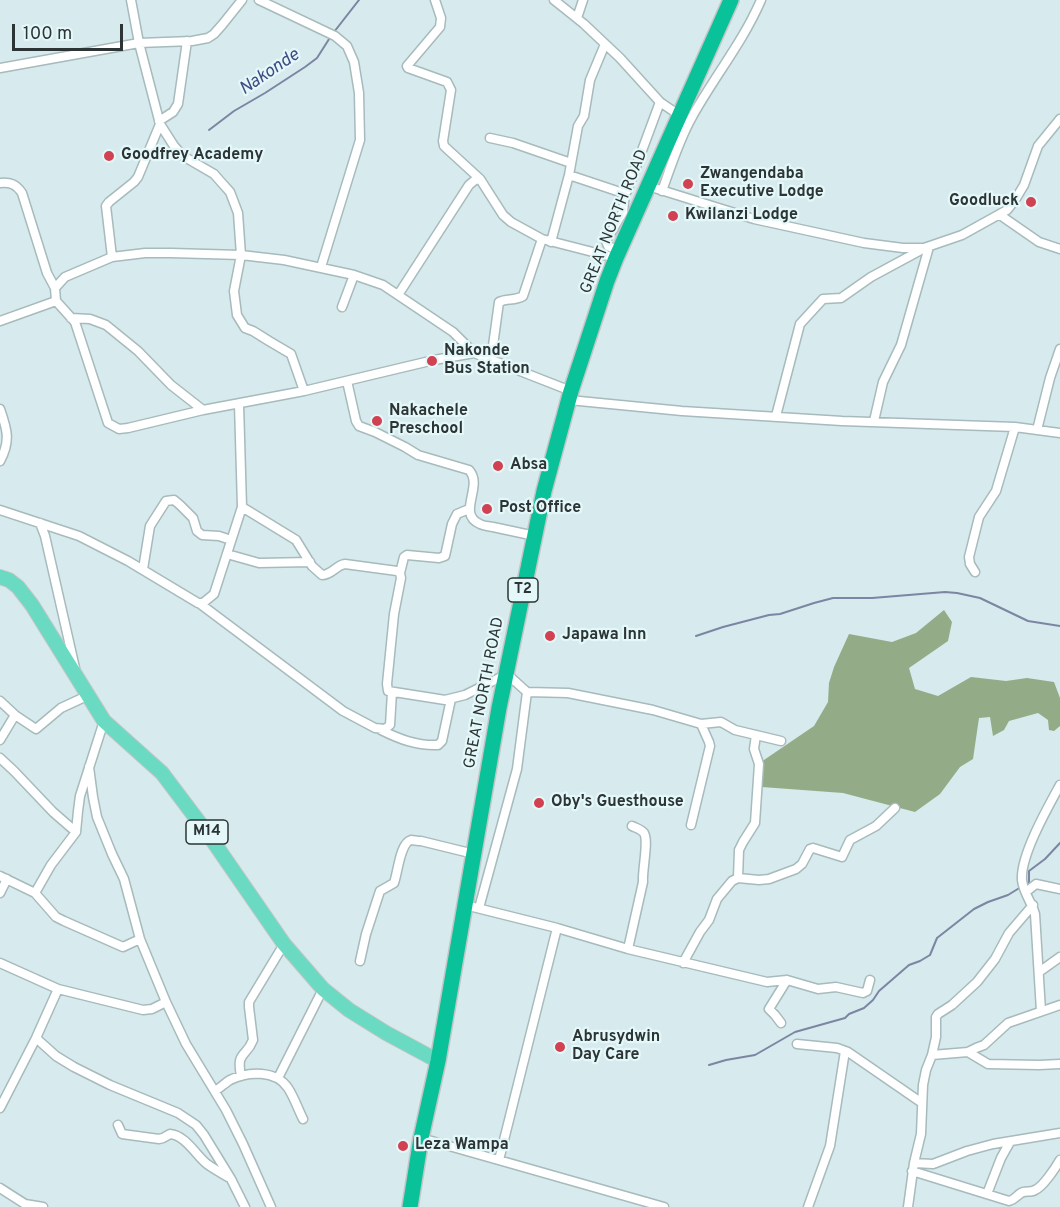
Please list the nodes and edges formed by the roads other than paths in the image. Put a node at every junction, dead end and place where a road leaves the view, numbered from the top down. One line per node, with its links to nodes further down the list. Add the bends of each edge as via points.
1 (131, 0): 11 (street)
2 (242, 0): 10 (street, via 214,34)
3 (259, 0): 35 (street, via 332,34 347,46 354,62 360,140)
4 (435, 0): 23 (street, via 440,27 407,67 449,84 443,143)
5 (554, 0): 9 (street)
6 (583, 0): 9 (street)
7 (731, 0): 15 (highway, GREAT NORTH ROAD / T2)
8 (761, 0): 25 (street, via 745,34 691,118)
9 (577, 18): 12 (street)
10 (187, 41): 11 (street); 17 (street, via 178,104)
11 (139, 43): 13 (street); 17 (street)
12 (605, 44): 14 (street); 21 (street, via 590,80)
13 (0, 68)
14 (660, 102): 15 (street); 19 (street)
15 (679, 115): 20 (highway, GREAT NORTH ROAD / T2)
16 (1060, 119): 28 (street, via 1038,146 1015,200)
17 (160, 122): 33 (street, via 183,156 214,174 230,192 238,213); 34 (street, via 138,177 106,206)
18 (490, 138): 21 (street)
19 (644, 146): 20 (street); 26 (street)
20 (662, 153): 25 (highway, GREAT NORTH ROAD / T2)
21 (571, 164): 22 (street)
22 (569, 175): 26 (street); 29 (street)
23 (480, 179): 29 (street, via 507,219); 38 (street, via 469,185)
24 (0, 183): 37 (street, via 14,184 22,193)
25 (655, 188): 27 (highway, GREAT NORTH ROAD / T2); 30 (street, via 754,219 864,243)
26 (625, 192): 27 (street)
27 (629, 214): 32 (highway, GREAT NORTH ROAD / T2)
28 (1000, 215): 30 (street); 31 (street, via 1043,244)
29 (547, 240): 32 (street); 45 (street, via 523,296 499,302)
30 (926, 248): 52 (street, via 838,299 823,299 801,322); 53 (street, via 901,345 883,382)
31 (1060, 249)
32 (618, 254): 48 (highway, GREAT NORTH ROAD / T2)
33 (241, 255): 34 (street, via 171,253); 35 (street); 47 (street, via 234,291 237,315 245,328 291,354)
34 (112, 257): 37 (street, via 65,277)
35 (321, 267): 36 (street)
36 (354, 274): 38 (street); 40 (street)
37 (55, 288): 39 (street)
38 (398, 295): 44 (street, via 453,332)
39 (56, 301): 41 (street); 42 (street)
40 (342, 307)
41 (71, 318): 51 (street, via 106,325); 51 (street, via 108,423 119,429 128,428)
42 (0, 321)
43 (1060, 349): 55 (street)
44 (474, 353): 45 (street); 46 (street)
45 (491, 360): 48 (street)
46 (347, 381): 47 (street); 59 (street, via 359,426 418,455 472,473)
47 (304, 391): 49 (street)
48 (570, 395): 52 (street, via 674,410); 62 (highway, GREAT NORTH ROAD / T2)
49 (239, 404): 51 (street); 58 (street)
50 (0, 409): 57 (street, via 7,444)
51 (203, 410)
52 (776, 416): 53 (street)
53 (874, 422): 54 (street)
54 (1015, 427): 55 (street); 67 (street, via 997,489 979,517 969,557)
55 (1037, 430): 56 (street)
56 (1060, 433)
57 (0, 461)
58 (242, 507): 63 (street); 65 (street, via 296,540)
59 (469, 509): 62 (street, via 471,518 480,524); 68 (street, via 457,514 445,556 407,555)
60 (0, 510): 61 (street)
61 (40, 523): 66 (street, via 79,536); 72 (street)
62 (535, 536): 71 (highway, GREAT NORTH ROAD / T2)
63 (231, 540): 64 (street); 66 (street, via 201,535 193,518 180,505 166,501 150,526)
64 (227, 554): 65 (street, via 259,563); 70 (street, via 214,594)
65 (310, 562): 68 (street, via 324,575 345,564)
66 (142, 569): 70 (street)
67 (975, 572)
68 (400, 573): 73 (street, via 387,684)
69 (0, 577): 72 (main road, M14, via 18,587 32,605)
70 (198, 603): 81 (street, via 343,711)
71 (507, 674): 74 (street); 76 (street); 92 (highway, GREAT NORTH ROAD / T2)
72 (77, 677): 75 (main road, M14)
73 (392, 692): 76 (street); 81 (street, via 390,725)
74 (527, 692): 80 (street, via 568,693); 100 (street, via 517,769)
75 (89, 695): 78 (street, via 61,708 36,729); 79 (main road, M14)
76 (452, 699): 81 (street, via 438,745 412,743)
77 (0, 701): 78 (street)
78 (15, 715): 83 (street)
79 (104, 721): 86 (street); 103 (main road, M14, via 162,773)
80 (701, 724): 82 (street, via 721,722); 89 (street, via 710,746)
81 (381, 730)
82 (756, 735): 84 (street); 94 (street, via 754,749 759,764 755,823 740,850)
83 (0, 740)
84 (781, 741)
85 (0, 758): 91 (street)
86 (89, 767): 91 (street, via 80,796); 102 (street, via 97,817 124,879)
87 (1060, 785): 96 (street, via 1022,867)
88 (895, 808): 94 (street, via 876,826 850,840 842,857 813,848 796,869 765,879)
89 (691, 825)
90 (632, 826): 104 (street, via 643,832 646,842 643,882)
91 (76, 832): 98 (street)
92 (474, 854): 100 (highway, GREAT NORTH ROAD / T2); 106 (street, via 408,841 394,883 380,891)
93 (3, 878): 97 (street); 98 (street)
94 (738, 878): 108 (street, via 721,894)
95 (1060, 889): 96 (street, via 1036,884)
96 (1026, 892): 99 (street)
97 (0, 893)
98 (34, 893): 102 (street, via 56,916 79,929 123,947)
99 (1033, 904): 109 (street); 122 (street, via 976,982 938,1014)
100 (472, 907): 101 (street); 123 (highway, GREAT NORTH ROAD / T2)
101 (556, 928): 104 (street); 135 (street)
102 (140, 939): 114 (street)
103 (284, 944): 113 (main road, M14); 125 (street, via 249,1002 254,1040 240,1057)
104 (628, 949): 108 (street)
105 (1060, 957): 109 (street)
106 (360, 961)
107 (0, 963): 112 (street)
108 (683, 963): 110 (street, via 767,982)
109 (1039, 972): 116 (street)
110 (787, 980): 111 (street, via 818,989 836,987 863,993); 117 (street, via 769,1010)
111 (870, 980)
112 (58, 989): 114 (street, via 143,1010); 118 (street)
113 (323, 989): 123 (main road, M14, via 349,1010); 126 (street)
114 (166, 1002): 127 (street)
115 (1060, 1005): 116 (street)
116 (1041, 1011): 121 (street, via 1008,1023 984,1045)
117 (781, 1023)
118 (36, 1038): 129 (street); 138 (street, via 74,1067 178,1113 196,1125)
119 (797, 1044): 120 (street)
120 (845, 1051): 128 (street); 146 (street, via 830,1146)
121 (968, 1052): 122 (street); 124 (street, via 988,1064)
122 (932, 1055): 128 (street)
123 (438, 1061): 133 (highway, GREAT NORTH ROAD / T2)
124 (1060, 1064)
125 (241, 1076): 126 (street, via 268,1074); 127 (street)
126 (278, 1078): 130 (street, via 288,1088)
127 (215, 1091): 143 (street)
128 (922, 1103): 137 (street, via 921,1134)
129 (0, 1108)
130 (303, 1119)
131 (118, 1125): 138 (street, via 122,1134 159,1139 177,1135 207,1164)
132 (1060, 1133): 134 (street)
133 (421, 1138): 135 (street); 144 (highway, GREAT NORTH ROAD / T2)
134 (1010, 1142): 137 (street); 140 (street)
135 (499, 1160): 145 (street)
136 (1060, 1160): 140 (street, via 1035,1191 1020,1193 1009,1200)
137 (913, 1167): 140 (street); 147 (street)
138 (231, 1179): 142 (street)
139 (0, 1188): 141 (street, via 25,1204)
140 (987, 1194)
141 (43, 1207)
142 (245, 1207)
143 (271, 1207)
144 (410, 1207)
145 (664, 1207)
146 (808, 1207)
147 (908, 1207)

